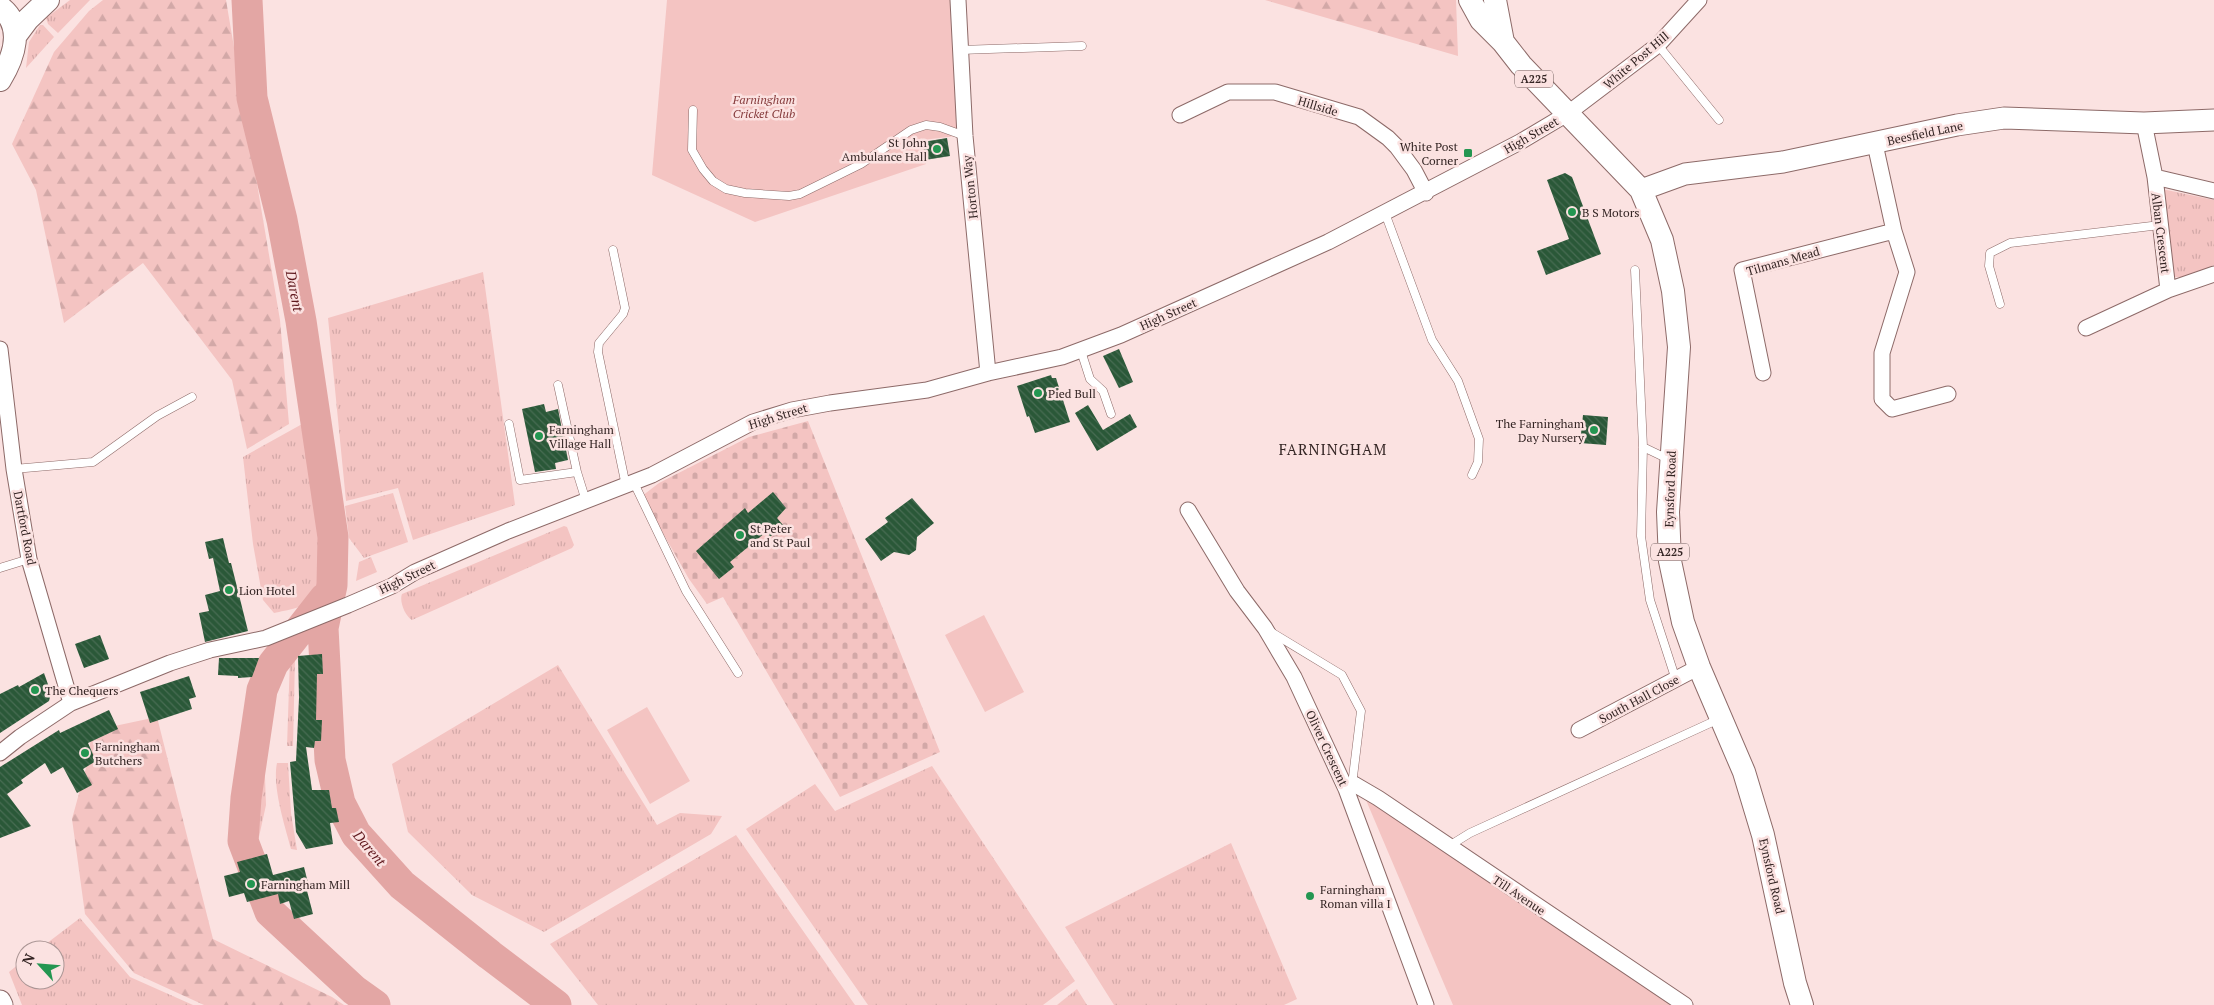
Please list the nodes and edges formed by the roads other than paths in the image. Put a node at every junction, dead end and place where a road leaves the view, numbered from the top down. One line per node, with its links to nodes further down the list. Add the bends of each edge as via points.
1 (48, 0): 7 (main road)
2 (958, 0): 11 (street, Horton Way)
3 (1470, 0): 8 (main road, Eynsford Road / A225, via 1481,20)
4 (1496, 0): 8 (main road, Eynsford Road / A225)
5 (1699, 0): 9 (street, White Post Hill)
6 (0, 7): 7 (main road, via 10,16)
7 (16, 35): 12 (main road, via 13,51)
8 (1503, 42): 15 (main road, Eynsford Road / A225)
9 (1658, 44): 15 (street, White Post Hill); 16 (lane)
10 (1082, 46): 11 (lane)
11 (960, 50): 19 (street, Horton Way)
12 (0, 80)
13 (693, 110): 19 (lane, via 692,150 703,168 713,181 726,189 745,193 800,194 861,164 911,130 926,125)
14 (1180, 114): 24 (street, Hillside, via 1228,92 1275,92 1358,117 1397,147)
15 (1567, 114): 22 (main road, Eynsford Road / A225); 24 (street, High Street)
16 (1718, 120)
17 (2214, 120): 18 (street, Beesfield Lane)
18 (2144, 123): 20 (street, Beesfield Lane, via 2004,118); 21 (street, Alban Crescent)
19 (965, 136): 36 (street, Horton Way)
20 (1875, 144): 22 (street, Beesfield Lane, via 1783,162 1684,174); 27 (street)
21 (2154, 177): 23 (street, Alban Crescent); 26 (street, Alban Crescent)
22 (1641, 190): 44 (main road, Eynsford Road / A225, via 1662,240 1673,291 1679,347)
23 (2214, 192)
24 (1426, 193): 25 (street, High Street)
25 (1385, 214): 35 (street, High Street); 47 (lane, via 1432,340 1458,381 1480,439 1478,462)
26 (2160, 225): 31 (street, Alban Crescent); 32 (lane, via 2010,243 1990,253 1989,266)
27 (1894, 230): 37 (street, Tilmans Mead, via 1742,270); 39 (street, via 1907,272 1882,353 1882,399 1892,409)
28 (613, 250): 48 (lane, via 625,308 599,343 598,352)
29 (1635, 270): 43 (lane)
30 (2214, 274): 31 (street, Alban Crescent)
31 (2168, 290): 33 (street, Alban Crescent)
32 (2000, 304)
33 (2086, 328)
34 (0, 349): 45 (street, Dartford Road)
35 (1081, 351): 36 (street, High Street); 41 (lane, via 1090,379 1103,391)
36 (988, 373): 48 (street, High Street, via 927,390 830,403 769,416)
37 (1763, 373)
38 (558, 385): 46 (lane)
39 (1948, 394)
40 (192, 397): 45 (lane, via 156,416 93,462)
41 (1111, 414)
42 (509, 424): 46 (lane, via 520,480)
43 (1643, 447): 44 (lane); 56 (lane, via 1641,536 1650,600)
44 (1670, 460): 54 (main road, Eynsford Road / A225, via 1670,561 1683,622)
45 (14, 469): 51 (street, Dartford Road)
46 (577, 472): 49 (lane)
47 (1472, 475)
48 (630, 484): 49 (street, High Street); 55 (lane, via 686,590)
49 (586, 501): 57 (street, High Street, via 482,542 414,572 392,586 266,638 194,654)
50 (1188, 510): 53 (street, Oliver Crescent, via 1237,591)
51 (29, 559): 52 (lane); 57 (street, Dartford Road)
52 (0, 568)
53 (1265, 628): 61 (street, Oliver Crescent); 61 (lane, via 1342,675 1360,711)
54 (1699, 667): 56 (street, South Hall Close); 58 (main road, Eynsford Road / A225)
55 (738, 673)
56 (1676, 680): 59 (street, South Hall Close)
57 (72, 703): 60 (street, High Street)
58 (1721, 718): 62 (lane, via 1470,833); 67 (main road, Eynsford Road / A225, via 1744,772 1764,836)
59 (1579, 730)
60 (0, 753)
61 (1350, 787): 62 (street, Till Avenue, via 1378,798); 65 (street, Oliver Crescent)
62 (1448, 847): 66 (street, Till Avenue)
63 (0, 1001): 64 (street)
64 (2, 1005)
65 (1426, 1005)
66 (1684, 1005)
67 (1802, 1005)

